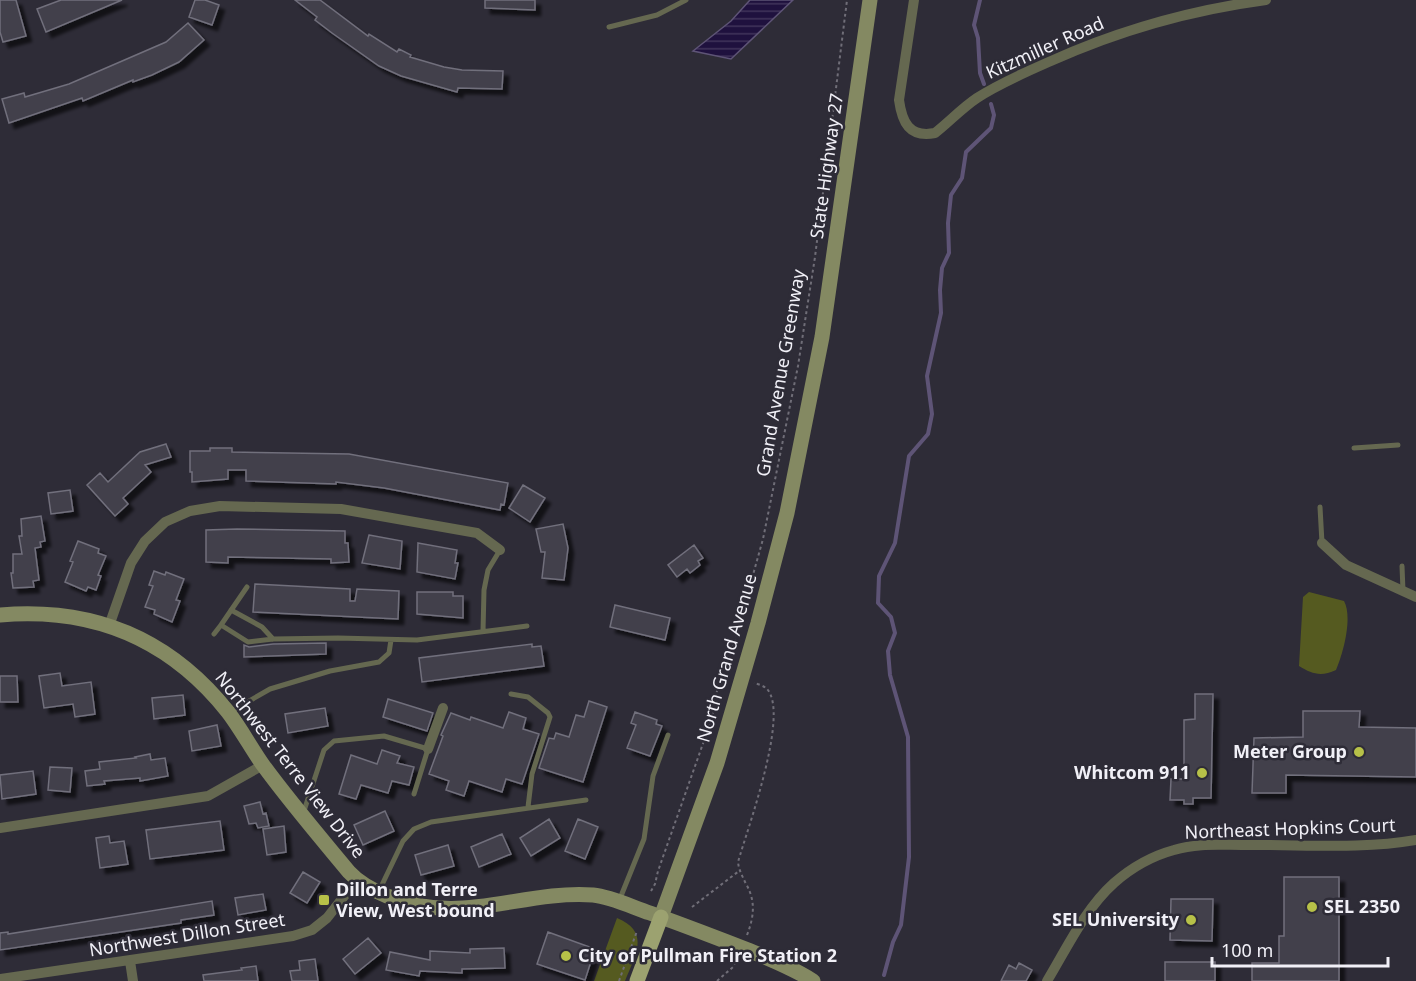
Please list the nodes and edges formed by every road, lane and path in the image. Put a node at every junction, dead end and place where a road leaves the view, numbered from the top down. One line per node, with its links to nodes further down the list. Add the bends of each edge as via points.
1 (686, 0): 6 (lane, via 657,15)
2 (847, 0): 41 (path, Grand Avenue Greenway, via 815,257 788,421 763,539 732,650 719,672 712,718)
3 (870, 0): 7 (main road, State Highway 27)
4 (914, 0): 5 (street, Kitzmiller Road, via 899,100 906,126 927,134 935,133 976,99 1085,46 1173,17)
5 (1266, 0)
6 (609, 27)
7 (822, 337): 45 (main road, North Grand Avenue, via 789,503 758,623 717,763)
8 (1398, 445): 9 (lane)
9 (1354, 448)
10 (1320, 507): 11 (lane)
11 (1322, 543): 15 (street, via 1346,565)
12 (500, 550): 20 (street, via 477,532 341,509 220,506 190,511 165,522 145,541 131,563); 22 (lane, via 488,570)
13 (1402, 566): 15 (lane)
14 (247, 587): 17 (lane)
15 (1403, 591): 16 (street)
16 (1416, 597)
17 (231, 610): 19 (lane); 24 (lane, via 262,627)
18 (0, 615): 20 (main road, Northwest Terre View Drive, via 45,613)
19 (221, 625): 23 (lane); 24 (lane, via 248,642)
20 (109, 626): 29 (main road, Northwest Terre View Drive, via 154,645 184,667)
21 (526, 626): 22 (lane)
22 (483, 631): 25 (lane)
23 (214, 634)
24 (273, 639): 25 (lane)
25 (391, 640): 29 (lane, via 389,653 379,663 330,671 270,689)
26 (754, 682): 39 (path, via 767,689 772,701 771,740 738,862)
27 (511, 694): 35 (lane, via 528,697 550,717 532,774)
28 (443, 708): 31 (street)
29 (229, 713): 32 (main road, Northwest Terre View Drive)
30 (668, 735): 43 (lane, via 653,776 644,838)
31 (428, 749): 33 (lane); 36 (lane, via 384,736 333,741 324,750)
32 (263, 765): 36 (main road, Northwest Terre View Drive); 37 (street, via 208,796)
33 (414, 794)
34 (586, 800): 35 (lane)
35 (528, 807): 42 (lane, via 431,822 414,829 403,842)
36 (303, 816): 40 (main road, Northwest Terre View Drive)
37 (0, 828)
38 (1416, 840): 56 (street, Northeast Hopkins Court, via 1368,846 1206,845 1173,850 1147,861 1112,884 1084,919)
39 (739, 871): 44 (path); 47 (path, via 752,895 753,916)
40 (357, 881): 42 (main road, Northwest Terre View Drive); 49 (street, Northwest Dillon Street, via 312,930)
41 (651, 891)
42 (378, 893): 43 (main road, Northwest Terre View Drive, via 433,909 462,910 561,896 596,895)
43 (618, 902): 45 (main road, Northwest Terre View Drive)
44 (692, 907)
45 (661, 917): 53 (main road, North Grand Avenue); 55 (main road, Northwest Terre View Drive, via 787,966)
46 (637, 931): 52 (path)
47 (747, 934)
48 (738, 956): 54 (path, via 734,967)
49 (130, 961): 50 (street, Northwest Dillon Street); 51 (street)
50 (0, 980)
51 (133, 981)
52 (619, 981)
53 (637, 981)
54 (717, 981)
55 (813, 981)
56 (1047, 981)

